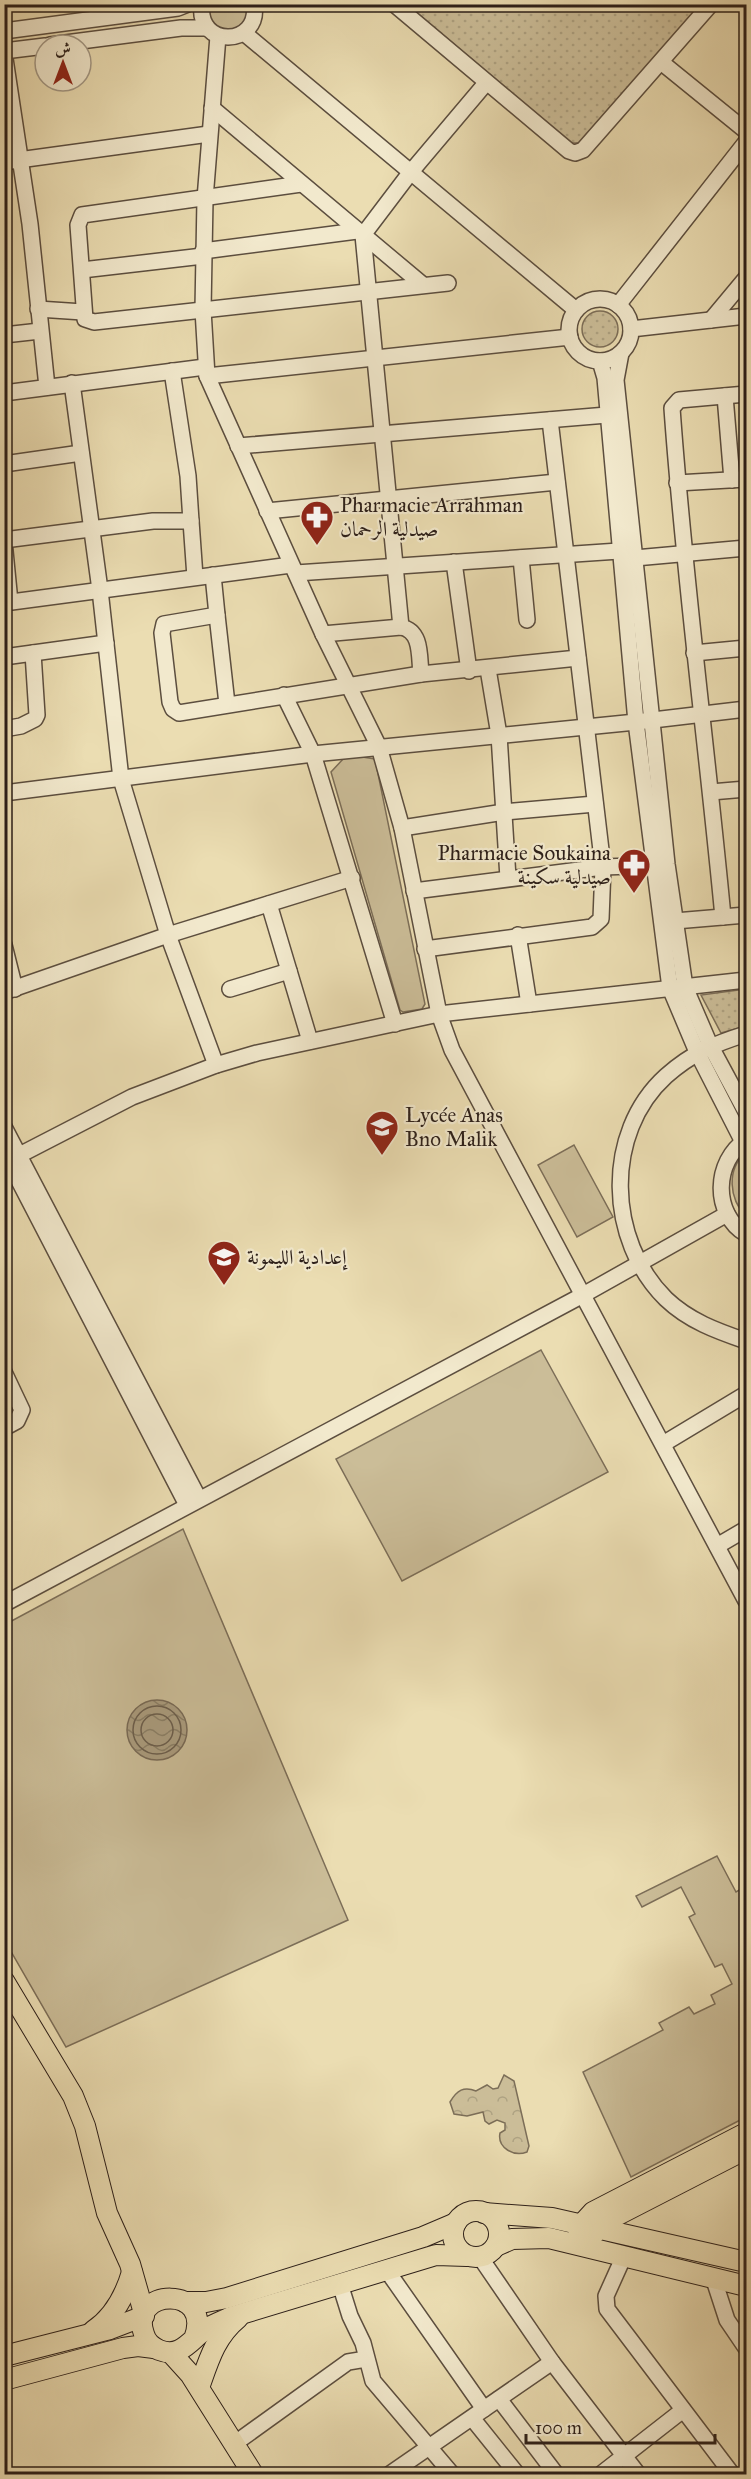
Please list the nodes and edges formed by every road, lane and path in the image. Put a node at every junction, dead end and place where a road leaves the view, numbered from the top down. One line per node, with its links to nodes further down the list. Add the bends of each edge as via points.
1 (188, 4): 6 (street)
2 (202, 4): 7 (street, via 201,13)
3 (254, 4): 8 (street, via 254,19)
4 (394, 4): 13 (street)
5 (711, 4): 12 (street)
6 (4, 31)
7 (212, 32): 8 (street, via 226,38); 9 (street, via 181,28); 14 (street)
8 (244, 33): 20 (street)
9 (93, 39)
10 (33, 48): 11 (street)
11 (4, 52): 18 (street)
12 (661, 63): 13 (street, via 583,150 575,153); 15 (street)
13 (486, 82): 20 (street)
14 (212, 108): 16 (street); 21 (street)
15 (747, 131)
16 (209, 134): 18 (street); 22 (street)
17 (747, 142): 30 (street)
18 (21, 160): 19 (street); 31 (street)
19 (4, 162)
20 (410, 173): 23 (street); 33 (street)
21 (301, 184): 22 (street); 23 (street)
22 (205, 199): 24 (street); 25 (street, via 82,215 78,225)
23 (360, 233): 24 (street); 28 (street); 29 (street)
24 (203, 253): 25 (street); 32 (street)
25 (82, 270): 34 (street)
26 (747, 278): 36 (street)
27 (448, 283): 28 (street)
28 (423, 285): 29 (street)
29 (368, 291): 32 (street); 42 (street)
30 (618, 305): 33 (street, via 601,299); 37 (street, via 625,311)
31 (38, 309): 34 (street); 38 (street)
32 (203, 310): 34 (street, via 94,322 85,319); 45 (street)
33 (576, 310): 40 (street, via 570,323)
34 (83, 312)
35 (747, 316): 36 (street)
36 (711, 320): 37 (street)
37 (631, 329): 41 (street, via 629,342)
38 (40, 331): 39 (street); 47 (street)
39 (4, 335)
40 (570, 337): 42 (street); 43 (street, via 581,354)
41 (621, 353): 43 (street); 70 (street, via 616,380)
42 (376, 356): 45 (street); 53 (street)
43 (600, 361): 51 (street)
44 (172, 371): 45 (street); 46 (street); 62 (street)
45 (206, 371): 54 (street)
46 (72, 383): 47 (street); 55 (street)
47 (47, 387): 48 (street)
48 (4, 393)
49 (747, 394): 50 (street)
50 (725, 396): 57 (street); 59 (street, via 679,400 673,405)
51 (607, 415): 52 (street); 66 (street)
52 (550, 420): 53 (street); 58 (street)
53 (383, 434): 54 (street); 60 (street)
54 (238, 446): 61 (street)
55 (81, 453): 56 (street); 63 (street)
56 (4, 464)
57 (740, 479): 59 (street)
58 (557, 482): 60 (street); 67 (street)
59 (677, 483): 68 (street)
60 (387, 498): 61 (street); 72 (street)
61 (267, 511): 73 (street)
62 (191, 521): 63 (street, via 153,521); 75 (street)
63 (92, 530): 64 (street); 76 (street)
64 (4, 541): 77 (street)
65 (747, 548): 68 (street)
66 (619, 551): 67 (street); 70 (street); 97 (street)
67 (566, 555): 69 (street); 87 (street)
68 (684, 555): 70 (street); 85 (street)
69 (522, 558): 71 (street); 79 (street)
70 (635, 558): 96 (street)
71 (454, 562): 72 (street); 89 (street)
72 (395, 566): 73 (street); 80 (street)
73 (293, 569): 74 (street); 81 (street)
74 (213, 575): 75 (street); 78 (street)
75 (195, 577): 76 (street)
76 (100, 590): 77 (street); 82 (street)
77 (7, 603)
78 (216, 615): 93 (street); 93 (street, via 164,624 170,702 179,713)
79 (527, 620)
80 (401, 627): 81 (street); 90 (street, via 416,635)
81 (323, 634): 91 (street)
82 (106, 643): 84 (street); 103 (street)
83 (747, 648): 85 (street)
84 (33, 653): 86 (street); 99 (street, via 35,719)
85 (694, 653): 95 (street)
86 (4, 657)
87 (578, 658): 88 (street); 98 (street)
88 (488, 669): 89 (street); 100 (street)
89 (469, 671): 90 (street)
90 (422, 674): 91 (street)
91 (349, 684): 92 (street); 101 (street)
92 (284, 695): 93 (street); 102 (street)
93 (227, 704)
94 (747, 709): 95 (street)
95 (700, 714): 96 (street); 105 (street)
96 (652, 720): 97 (street); 110 (street)
97 (636, 722): 98 (street); 110 (street)
98 (586, 726): 100 (street); 107 (street)
99 (4, 729)
100 (499, 735): 101 (street); 108 (street)
101 (379, 747): 102 (street); 109 (street)
102 (314, 754): 103 (street); 112 (street)
103 (121, 779): 106 (street); 119 (street)
104 (747, 789): 105 (street)
105 (711, 792): 117 (street)
106 (4, 793)
107 (596, 804): 108 (street); 111 (street)
108 (504, 812): 109 (street); 113 (street)
109 (402, 828): 114 (street)
110 (660, 865): 111 (street); 118 (street); 125 (street)
111 (603, 867): 113 (street); 120 (street, via 601,919 592,927)
112 (352, 878): 115 (street); 130 (street)
113 (508, 878): 114 (street)
114 (414, 891): 122 (street)
115 (269, 904): 119 (street); 123 (street)
116 (747, 915): 117 (street)
117 (723, 917): 118 (street)
118 (675, 921): 125 (street)
119 (168, 935): 127 (street); 134 (street)
120 (518, 935): 122 (street); 128 (street)
121 (4, 945): 127 (street)
122 (424, 949): 129 (street)
123 (289, 971): 126 (street); 132 (street)
124 (747, 980): 125 (street)
125 (678, 988): 128 (street); 133 (street)
126 (230, 989)
127 (10, 991)
128 (529, 1004): 129 (street)
129 (439, 1014): 130 (street); 142 (street, via 452,1050)
130 (395, 1024): 132 (street)
131 (747, 1034): 133 (street)
132 (310, 1041): 134 (street)
133 (703, 1049): 135 (street); 137 (street); 141 (street, via 665,1077 640,1109 625,1146 620,1195 624,1225)
134 (216, 1065): 138 (street, via 132,1097)
135 (747, 1112)
136 (4, 1127): 138 (street)
137 (745, 1141): 139 (street, via 729,1156 722,1175 721,1195)
138 (9, 1158): 148 (street)
139 (727, 1214): 140 (street); 141 (street)
140 (747, 1234)
141 (638, 1262): 142 (street); 143 (street, via 666,1299 703,1326)
142 (583, 1294): 147 (street); 148 (street)
143 (746, 1341)
144 (4, 1372): 146 (street, via 22,1410 16,1421)
145 (747, 1394): 147 (street)
146 (4, 1428)
147 (663, 1444): 150 (street)
148 (193, 1502): 152 (street)
149 (747, 1529): 150 (street)
150 (717, 1546): 151 (street)
151 (747, 1601)
152 (4, 1604)
153 (4, 1981): 165 (main road, via 73,2096 85,2126 107,2212)
154 (747, 2133): 156 (main road)
155 (747, 2150): 160 (main road)
156 (605, 2205): 158 (main road, via 568,2214); 160 (main road, via 593,2212)
157 (484, 2213): 158 (main road); 159 (main road, via 465,2214); 162 (main road, via 494,2221 499,2234)
158 (531, 2215): 160 (main road)
159 (456, 2223): 162 (main road, via 453,2229 457,2248); 170 (main road, via 423,2237 227,2298 206,2302)
160 (589, 2226): 161 (main road); 164 (main road)
161 (582, 2246): 162 (main road, via 549,2238 512,2239); 163 (main road)
162 (481, 2253): 166 (main road, via 436,2255); 179 (street)
163 (624, 2256): 167 (main road); 183 (street, via 606,2296 607,2309)
164 (747, 2262)
165 (131, 2268): 170 (main road, via 144,2281); 172 (main road); 173 (main road, via 119,2304 108,2319)
166 (386, 2269): 168 (main road); 184 (street)
167 (713, 2277): 169 (main road); 175 (street, via 727,2320)
168 (340, 2284): 171 (main road); 178 (street)
169 (747, 2286)
170 (180, 2300): 172 (main road, via 157,2300); 174 (main road, via 196,2314 198,2323)
171 (246, 2313): 174 (main road, via 207,2328); 181 (main road, via 224,2331 212,2351)
172 (144, 2315): 173 (main road); 176 (main road, via 144,2336)
173 (86, 2335): 177 (main road)
174 (193, 2340): 176 (main road, via 180,2351); 181 (main road, via 194,2369)
175 (747, 2348)
176 (162, 2350): 180 (main road, via 123,2348); 181 (main road)
177 (4, 2356)
178 (366, 2359): 185 (street, via 348,2362); 186 (street, via 373,2381)
179 (552, 2362): 182 (street); 187 (street)
180 (4, 2380)
181 (201, 2388): 185 (main road)
182 (499, 2399): 184 (street); 192 (street)
183 (683, 2410): 187 (street); 195 (street)
184 (478, 2414): 186 (street); 191 (street)
185 (234, 2444): 189 (main road)
186 (429, 2448): 188 (street); 190 (street)
187 (625, 2457): 193 (street); 194 (street)
188 (392, 2474)
189 (253, 2475)
190 (452, 2475)
191 (517, 2475)
192 (556, 2475)
193 (601, 2475)
194 (638, 2475)
195 (732, 2475)

